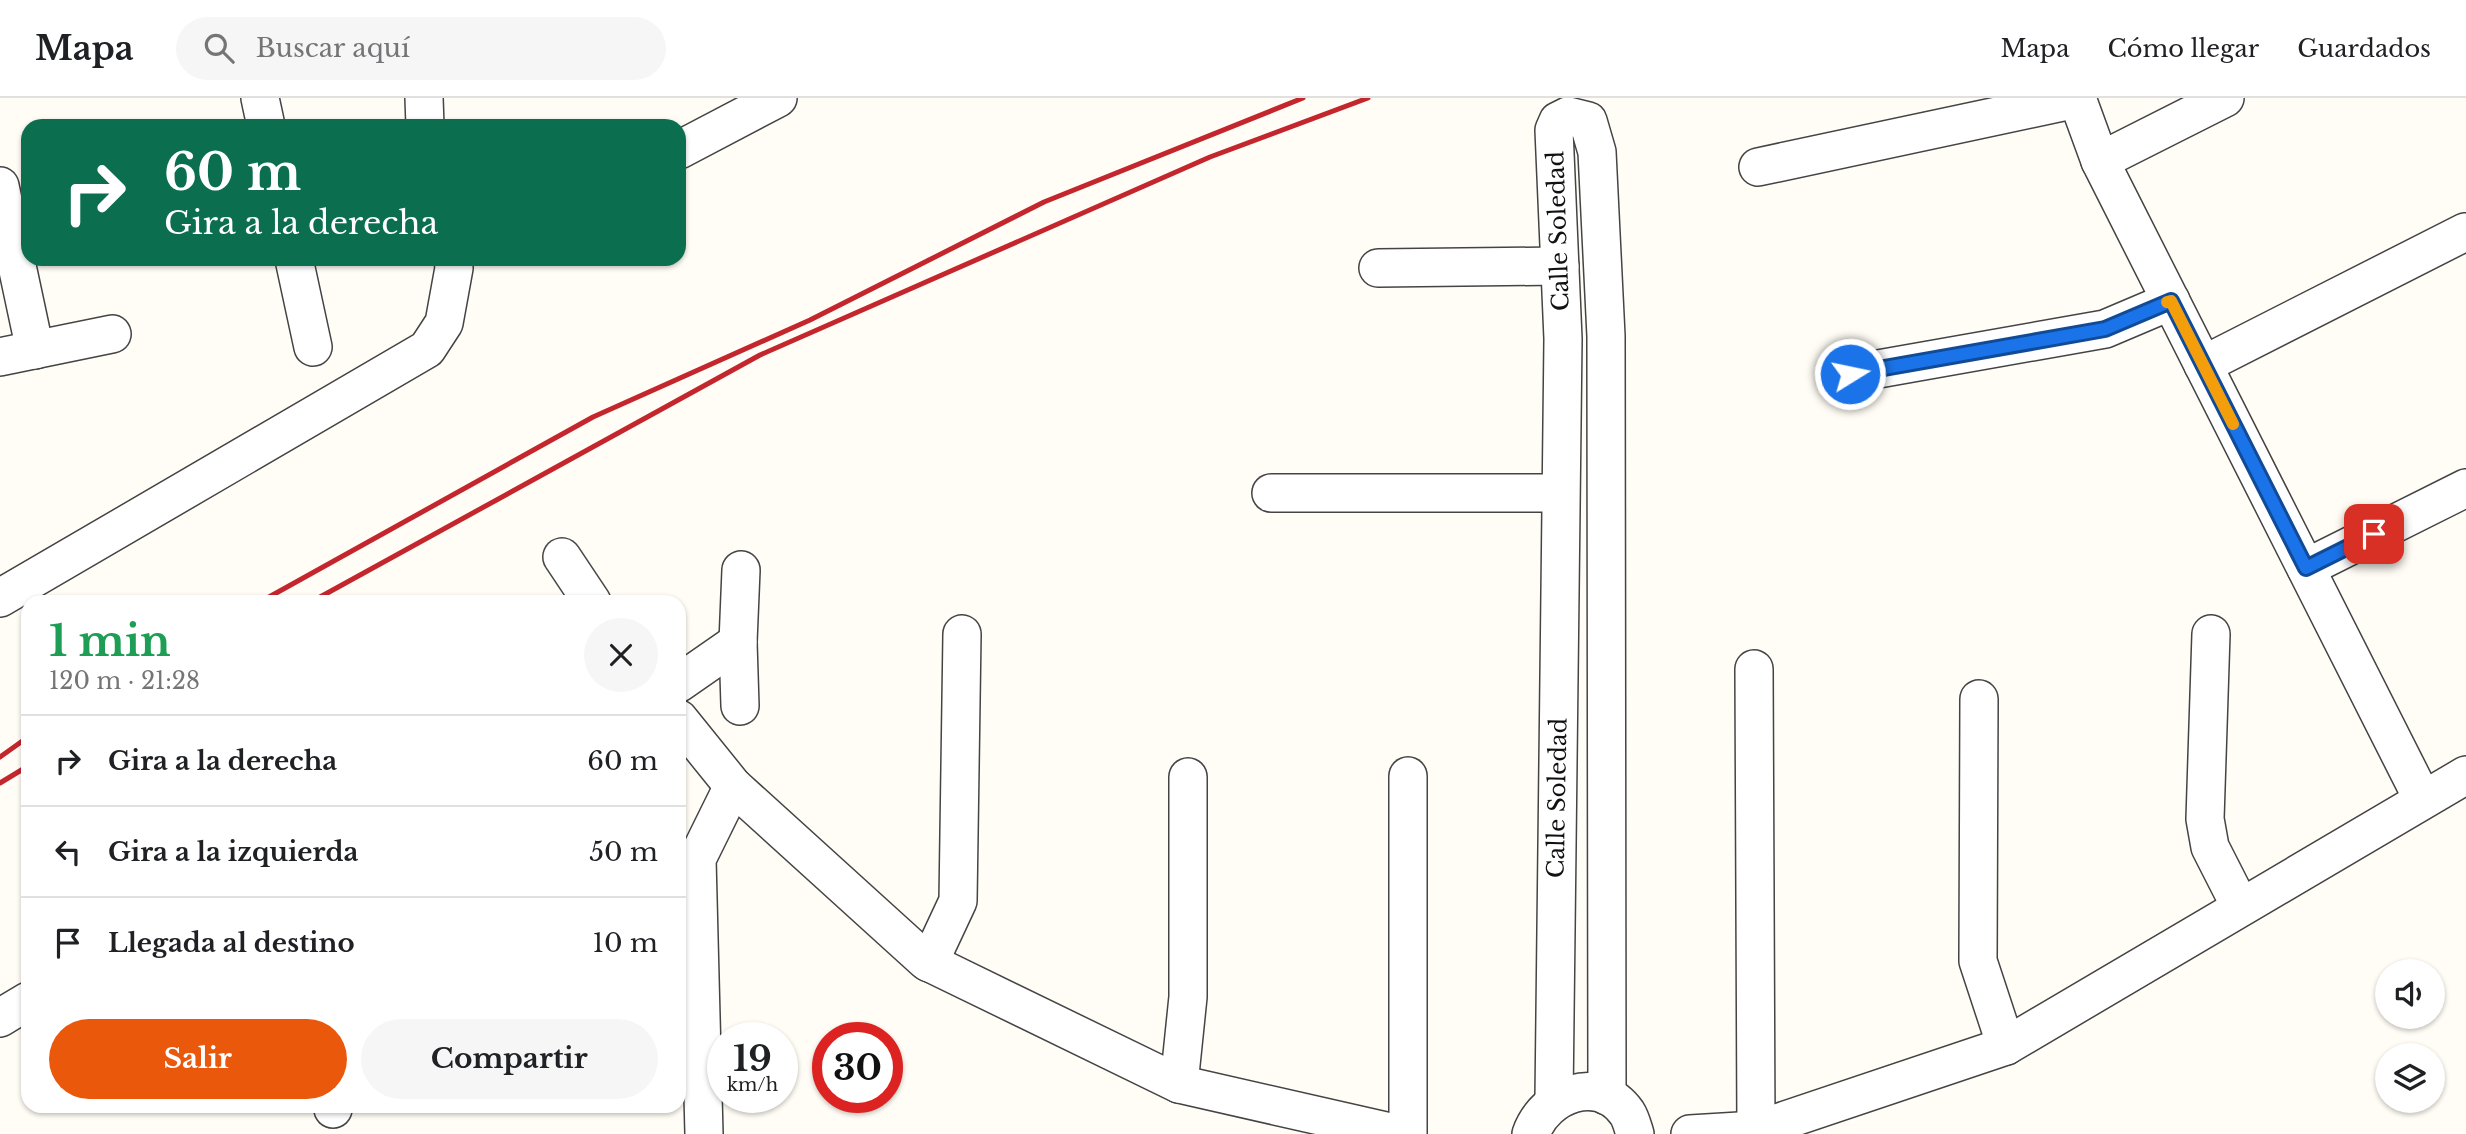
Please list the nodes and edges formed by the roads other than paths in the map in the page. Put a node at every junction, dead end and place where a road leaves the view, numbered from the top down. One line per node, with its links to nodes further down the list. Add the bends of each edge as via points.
1 (260, 98): 5 (street)
2 (778, 98): 6 (street)
3 (2077, 98): 7 (street); 8 (street)
4 (2225, 98): 7 (street)
5 (264, 119)
6 (686, 146)
7 (2101, 161): 15 (street)
8 (1758, 167)
9 (0, 190): 18 (street)
10 (2465, 232): 19 (street)
11 (296, 266): 17 (street)
12 (458, 266): 28 (street, via 444,323 427,349)
13 (1560, 266): 14 (street); 23 (street, Calle Soledad); 48 (street, Calle Soledad, via 1554,130 1558,121 1568,116 1584,117 1592,127 1597,152 1606,336)
14 (1378, 268)
15 (2171, 301): 19 (street); 20 (street, via 2105,329)
16 (112, 334): 18 (street)
17 (313, 347)
18 (17, 353)
19 (2203, 365): 25 (street)
20 (1850, 374)
21 (2466, 488): 25 (street)
22 (1271, 493): 23 (street)
23 (1560, 493): 49 (street, Calle Soledad)
24 (562, 556): 27 (street)
25 (2306, 568): 41 (street)
26 (741, 570): 31 (street)
27 (587, 595)
28 (0, 598)
29 (962, 634): 43 (street, via 958,901)
30 (2211, 634): 42 (street, via 2205,819 2210,847)
31 (738, 642): 33 (street); 35 (street)
32 (1754, 669): 50 (street)
33 (686, 677)
34 (1979, 699): 46 (street, via 1978,961)
35 (740, 706)
36 (686, 728): 40 (street)
37 (2466, 775): 41 (street)
38 (1408, 776): 53 (street)
39 (1188, 777): 47 (street, via 1188,997)
40 (733, 786): 43 (street); 51 (street, via 698,859)
41 (2422, 798): 42 (street)
42 (2240, 906): 46 (street)
43 (929, 963): 47 (street)
44 (21, 1005): 45 (street)
45 (0, 1018)
46 (2006, 1046): 50 (street)
47 (1179, 1084): 52 (street)
48 (1607, 1096): 49 (street, via 1580,1091); 55 (street, via 1627,1113)
49 (1554, 1100): 54 (street, via 1537,1117)
50 (1756, 1130): 56 (street)
51 (704, 1134)
52 (1399, 1134)
53 (1408, 1134)
54 (1531, 1134)
55 (1635, 1134)
56 (1690, 1134)

